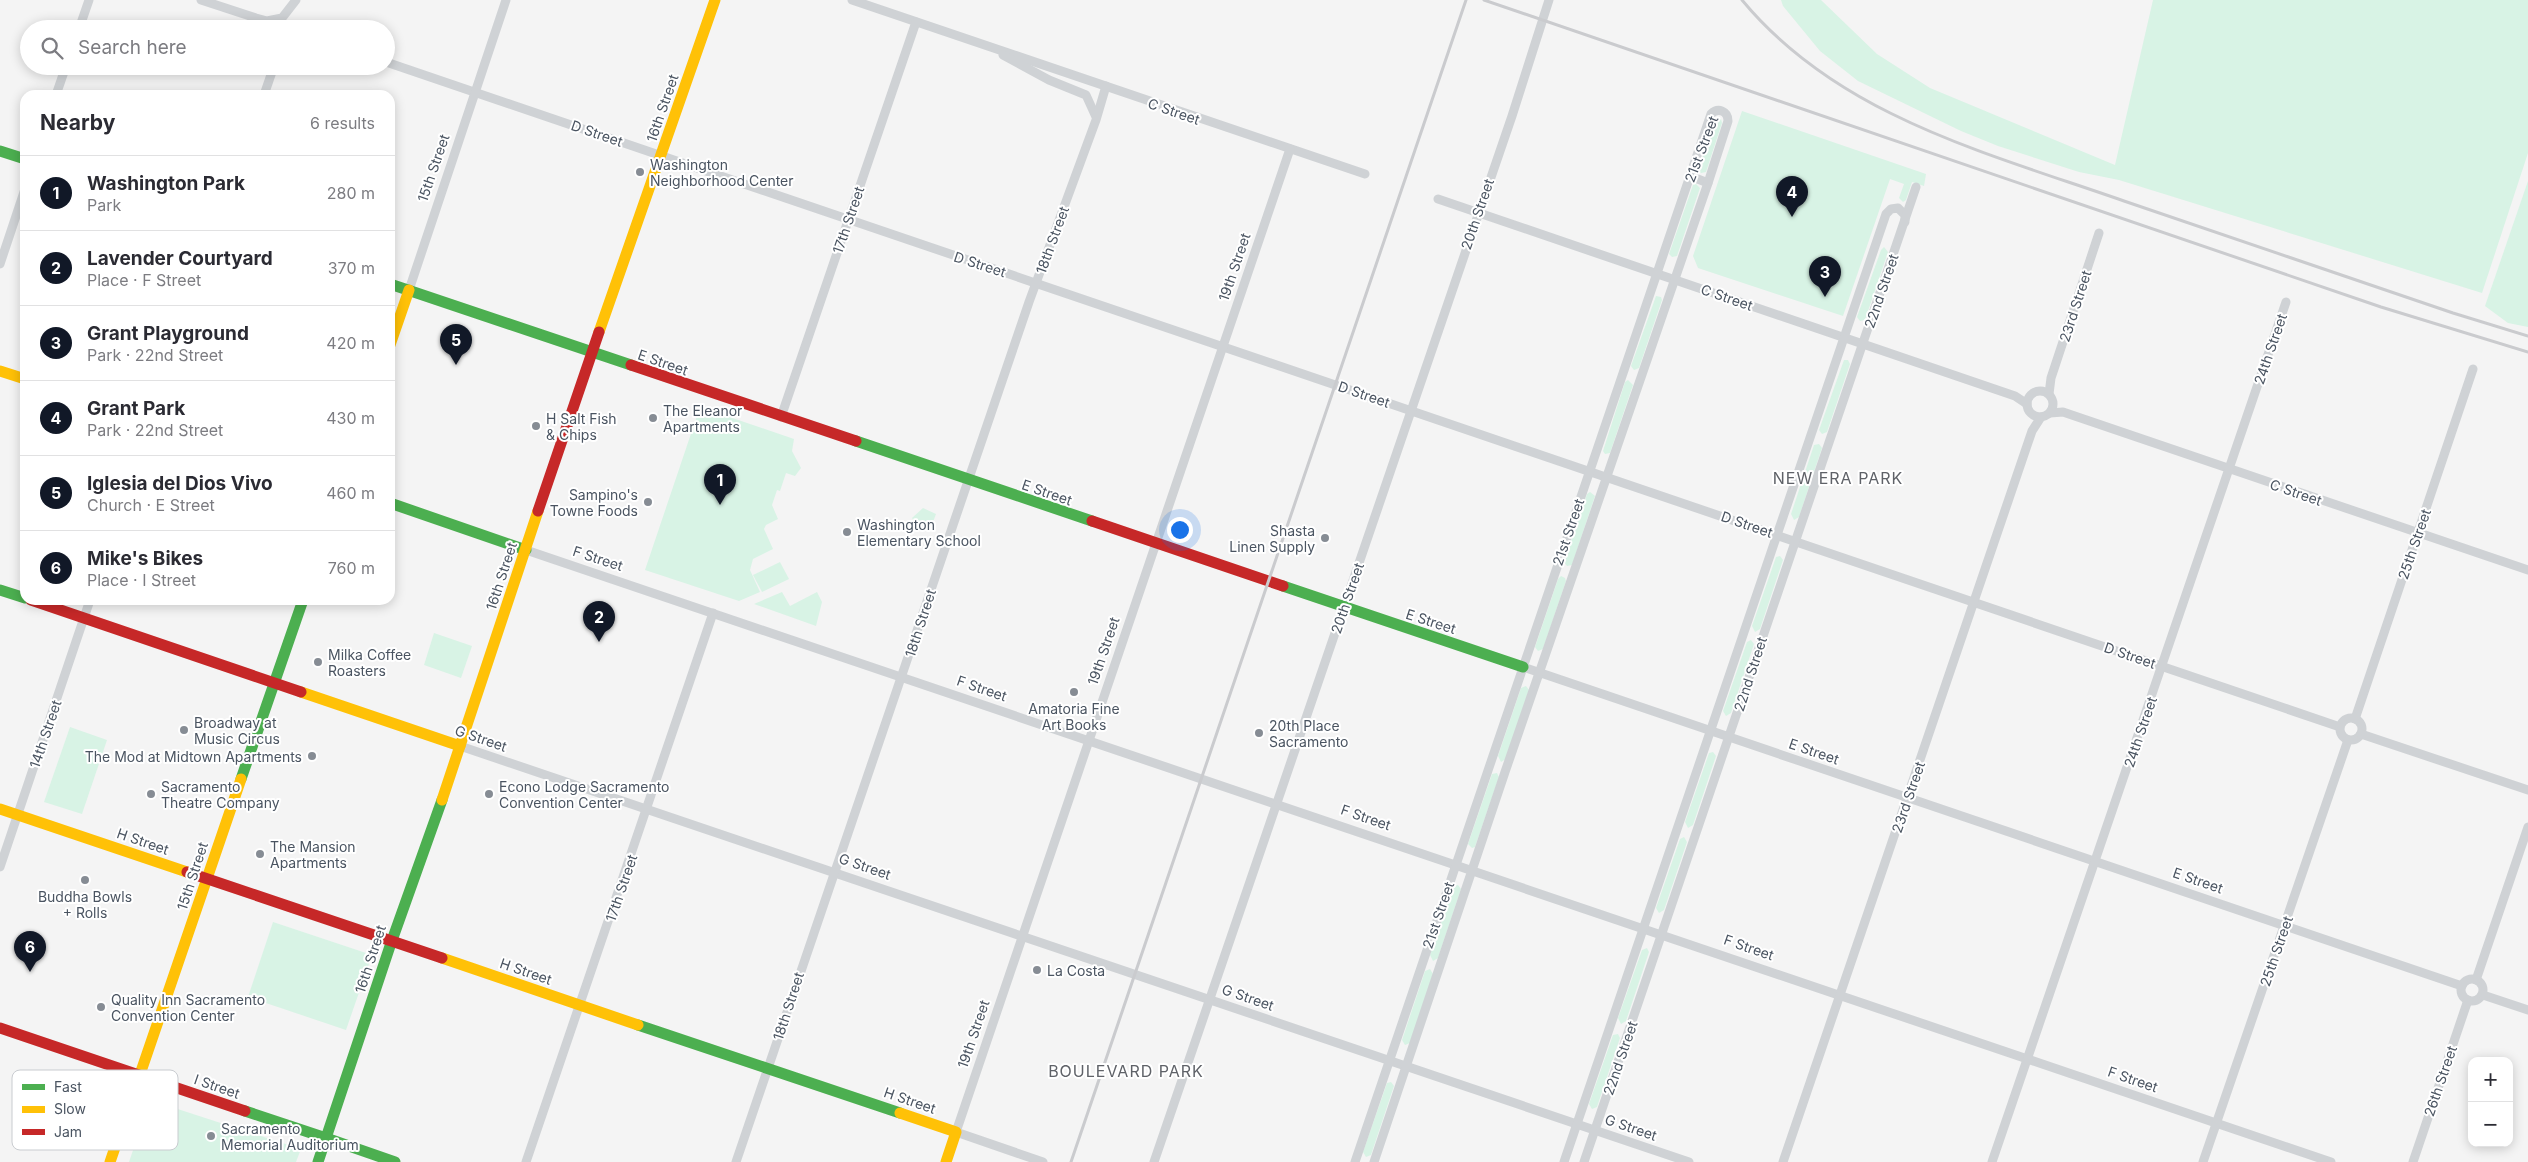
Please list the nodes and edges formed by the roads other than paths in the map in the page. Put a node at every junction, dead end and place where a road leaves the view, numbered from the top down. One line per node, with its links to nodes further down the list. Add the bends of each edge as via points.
1 (90, 0): 8 (street)
2 (201, 0): 9 (street)
3 (296, 0): 10 (street, via 282,18)
4 (506, 0): 19 (street, 15th Street)
5 (714, 0): 23 (main road, 16th Street)
6 (852, 0): 11 (street, C Street)
7 (1549, 0): 31 (street, 20th Street)
8 (82, 20)
9 (263, 20)
10 (272, 20)
11 (916, 22): 12 (street, C Street); 32 (street, 17th Street)
12 (984, 44): 16 (street, C Street); 20 (street, C Street, via 1049,80 1086,95)
13 (395, 65): 19 (street, D Street)
14 (63, 75): 17 (street)
15 (271, 75): 18 (street)
16 (1106, 86): 20 (street, 18th Street); 21 (street, C Street)
17 (58, 90)
18 (266, 90)
19 (475, 92): 23 (street, D Street); 40 (street, 15th Street)
20 (1096, 120): 38 (street, 18th Street)
21 (1290, 149): 25 (street, C Street); 45 (street, 19th Street)
22 (0, 150): 24 (main road)
23 (661, 156): 32 (street, D Street); 46 (main road, 16th Street)
24 (20, 157)
25 (1365, 174)
26 (1690, 176): 27 (street); 27 (street, 21st Street, via 1712,114 1722,111 1727,114 1728,121); 36 (street, 21st Street)
27 (1708, 183): 37 (street, 21st Street)
28 (1916, 187): 33 (street, 22nd Street)
29 (1438, 199): 31 (street, C Street)
30 (20, 204): 35 (street)
31 (1478, 213): 36 (street, C Street); 53 (street, 20th Street)
32 (848, 220): 38 (street, D Street); 57 (street, 17th Street)
33 (1905, 222): 43 (street, 22nd Street, via 1905,215 1898,208 1886,214); 44 (street, 22nd Street)
34 (2099, 233): 50 (street, 23rd Street)
35 (0, 264)
36 (1656, 273): 37 (street, C Street); 61 (street, 21st Street)
37 (1675, 280): 43 (street, C Street); 62 (street, 21st Street)
38 (1036, 282): 45 (street, D Street); 63 (street, 18th Street)
39 (395, 286): 40 (main road, E Street)
40 (409, 290): 42 (main road, 15th Street); 46 (main road, E Street)
41 (2286, 302): 60 (street, 24th Street)
42 (395, 331)
43 (1844, 337): 44 (street, C Street); 66 (street, 22nd Street)
44 (1862, 343): 51 (street, C Street); 67 (street, 22nd Street)
45 (1223, 346): 53 (street, D Street); 68 (street, 19th Street)
46 (592, 354): 57 (main road, E Street); 69 (main road, 16th Street)
47 (2473, 369): 65 (street, 25th Street)
48 (0, 371): 49 (main road)
49 (20, 378)
50 (2044, 392): 51 (street); 52 (street)
51 (2029, 400): 56 (street)
52 (2054, 403): 54 (street, C Street); 55 (street)
53 (1409, 409): 61 (street, D Street); 77 (street, 20th Street)
54 (2064, 412): 55 (street, C Street); 60 (street, C Street)
55 (2050, 413): 58 (street)
56 (2031, 414): 58 (street); 59 (street, 23rd Street)
57 (781, 417): 63 (main road, E Street)
58 (2041, 418): 59 (street, 23rd Street)
59 (2032, 431): 73 (street, 23rd Street)
60 (2229, 469): 65 (street, C Street); 80 (street, 24th Street)
61 (1590, 470): 62 (street, D Street); 81 (street, 21st Street)
62 (1608, 476): 66 (street, D Street); 82 (street, 21st Street)
63 (968, 481): 68 (main road, E Street); 83 (street, 18th Street)
64 (395, 505): 69 (main road, F Street)
65 (2418, 533): 70 (street, C Street); 85 (street, 25th Street)
66 (1777, 534): 67 (street, D Street); 87 (street, 22nd Street)
67 (1796, 541): 73 (street, D Street); 89 (street, 22nd Street)
68 (1156, 544): 77 (main road, E Street); 90 (street, 19th Street)
69 (526, 550): 78 (street, F Street); 92 (main road, 16th Street)
70 (2528, 570)
71 (0, 590): 72 (main road)
72 (20, 596)
73 (1975, 601): 80 (street, D Street); 94 (street, 23rd Street)
74 (45, 605): 79 (main road, G Street)
75 (88, 605): 79 (street, 14th Street)
76 (301, 605): 84 (main road, 15th Street)
77 (1343, 608): 81 (main road, E Street); 95 (street, 20th Street)
78 (714, 612): 83 (street, F Street); 97 (street, 17th Street)
79 (84, 618): 84 (main road, G Street); 98 (street, 14th Street)
80 (2162, 666): 86 (street, D Street); 100 (street, 24th Street)
81 (1523, 667): 82 (street, E Street); 101 (street, 21st Street)
82 (1540, 673): 87 (street, E Street); 103 (street, 21st Street)
83 (902, 676): 90 (street, F Street); 104 (street, 18th Street)
84 (274, 682): 92 (main road, G Street); 105 (main road, 15th Street)
85 (2355, 719): 86 (street, via 2345,720); 88 (street, via 2361,724)
86 (2340, 727): 91 (street, via 2341,734)
87 (1711, 732): 89 (street, E Street); 107 (street, 22nd Street)
88 (2361, 734): 91 (street, via 2354,740); 93 (street)
89 (1729, 738): 94 (street, E Street); 108 (street, 22nd Street)
90 (1088, 740): 95 (street, F Street); 109 (street, 19th Street)
91 (2348, 740): 106 (street, 25th Street)
92 (460, 746): 97 (street, G Street); 110 (main road, 16th Street)
93 (2528, 790)
94 (1908, 798): 100 (street, E Street); 113 (street, 23rd Street)
95 (1277, 803): 101 (street, F Street); 115 (street, 20th Street)
96 (0, 808): 98 (main road, H Street)
97 (648, 808): 104 (street, G Street); 117 (street, 17th Street)
98 (17, 814): 102 (street, 14th Street); 105 (main road, H Street)
99 (2528, 827): 111 (street)
100 (2096, 861): 106 (street, E Street); 120 (street, 24th Street)
101 (1456, 864): 103 (street, F Street); 121 (street, 21st Street)
102 (0, 867)
103 (1472, 870): 107 (street, F Street); 122 (street, 21st Street)
104 (834, 872): 109 (street, G Street); 123 (street, 18th Street)
105 (206, 878): 110 (main road, H Street); 125 (main road, 15th Street)
106 (2284, 926): 112 (street, E Street); 127 (street, 25th Street)
107 (1644, 928): 108 (street, F Street); 128 (street, 22nd Street)
108 (1662, 934): 113 (street, F Street); 129 (street, 22nd Street)
109 (1022, 936): 115 (street, G Street); 130 (street, 19th Street)
110 (392, 941): 117 (main road, H Street); 131 (main road, 16th Street)
111 (2476, 980): 112 (street, via 2468,980); 114 (street, via 2483,986)
112 (2462, 986): 116 (street, via 2462,994)
113 (1840, 994): 120 (street, F Street); 146 (street, 23rd Street)
114 (2483, 994): 116 (street, via 2477,1000); 118 (street)
115 (1210, 1000): 121 (street, G Street); 140 (street, 20th Street)
116 (2468, 1000): 150 (street, 26th Street)
117 (580, 1005): 123 (main road, H Street); 136 (street, 17th Street)
118 (2528, 1010)
119 (0, 1028): 124 (main road, I Street)
120 (2027, 1058): 127 (street, F Street); 147 (street, 24th Street)
121 (1388, 1061): 122 (street, G Street); 141 (street, 21st Street)
122 (1406, 1066): 128 (street, G Street); 142 (street, 21st Street)
123 (768, 1068): 130 (main road, H Street); 137 (street, 18th Street)
124 (122, 1070)
125 (142, 1070)
126 (178, 1089): 131 (main road, I Street)
127 (2217, 1123): 148 (street, 25th Street); 149 (street, F Street)
128 (1577, 1124): 129 (street, G Street); 143 (street, 22nd Street)
129 (1595, 1130): 144 (street, 22nd Street); 145 (street, G Street)
130 (956, 1132): 138 (main road, 19th Street); 139 (street, H Street)
131 (326, 1138): 134 (main road, 16th Street); 135 (main road, I Street)
132 (114, 1150): 133 (main road, 15th Street)
133 (110, 1162)
134 (318, 1162)
135 (395, 1162)
136 (526, 1162)
137 (736, 1162)
138 (946, 1162)
139 (1043, 1162)
140 (1154, 1162)
141 (1354, 1162)
142 (1374, 1162)
143 (1564, 1162)
144 (1584, 1162)
145 (1689, 1162)
146 (1783, 1162)
147 (1992, 1162)
148 (2203, 1162)
149 (2332, 1162)
150 (2413, 1162)

